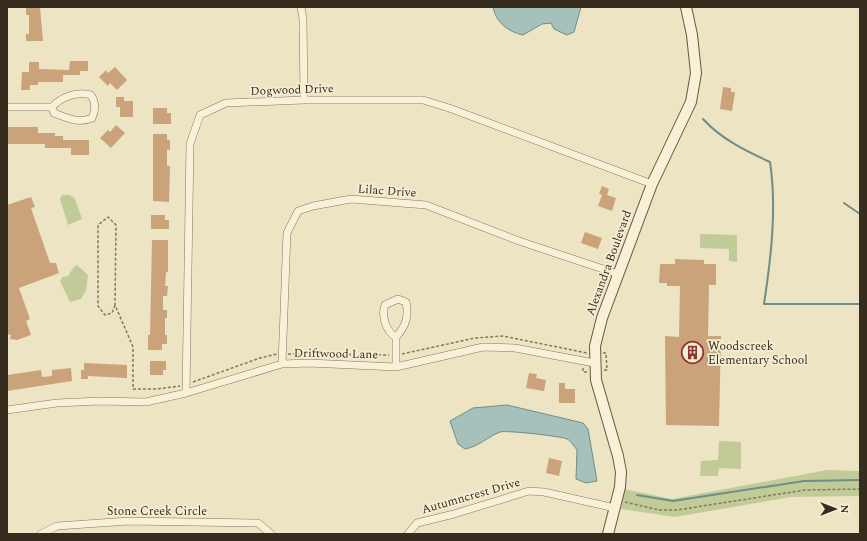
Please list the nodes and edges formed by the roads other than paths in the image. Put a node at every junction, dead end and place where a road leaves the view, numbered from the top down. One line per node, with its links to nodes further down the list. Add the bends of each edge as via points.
1 (301, 7): 3 (street)
2 (686, 7): 6 (street, Alexandra Boulevard, via 696,73 691,102)
3 (304, 100): 6 (street, Dogwood Drive, via 423,100); 12 (street, Dogwood Drive, via 226,103 200,115 190,144)
4 (7, 107): 5 (street)
5 (52, 107): 5 (street, via 54,113 75,121 92,118 95,112 91,95 82,92 58,100)
6 (652, 184): 7 (street, Alexandra Boulevard)
7 (618, 274): 9 (street, Alexandra Boulevard, via 602,318); 10 (street, Lilac Drive, via 519,241 426,205 351,199 313,206 298,211 287,233)
8 (396, 337): 8 (street, via 402,331 409,314 406,302 398,299 385,305 382,312 392,335); 11 (street)
9 (594, 362): 11 (street, Driftwood Lane, via 515,348 483,347); 14 (street, Alexandra Boulevard, via 596,380 621,472)
10 (282, 364): 11 (street, Driftwood Lane); 12 (street, Driftwood Lane)
11 (396, 366)
12 (186, 393): 13 (street, Driftwood Lane, via 146,402 71,402)
13 (7, 410)
14 (616, 504): 17 (street, Autumncrest Drive, via 529,491 417,523); 18 (street, Alexandra Boulevard)
15 (41, 534): 16 (street, Stone Creek Circle, via 57,526 129,521 258,523)
16 (271, 534)
17 (408, 534)
18 (608, 534)

